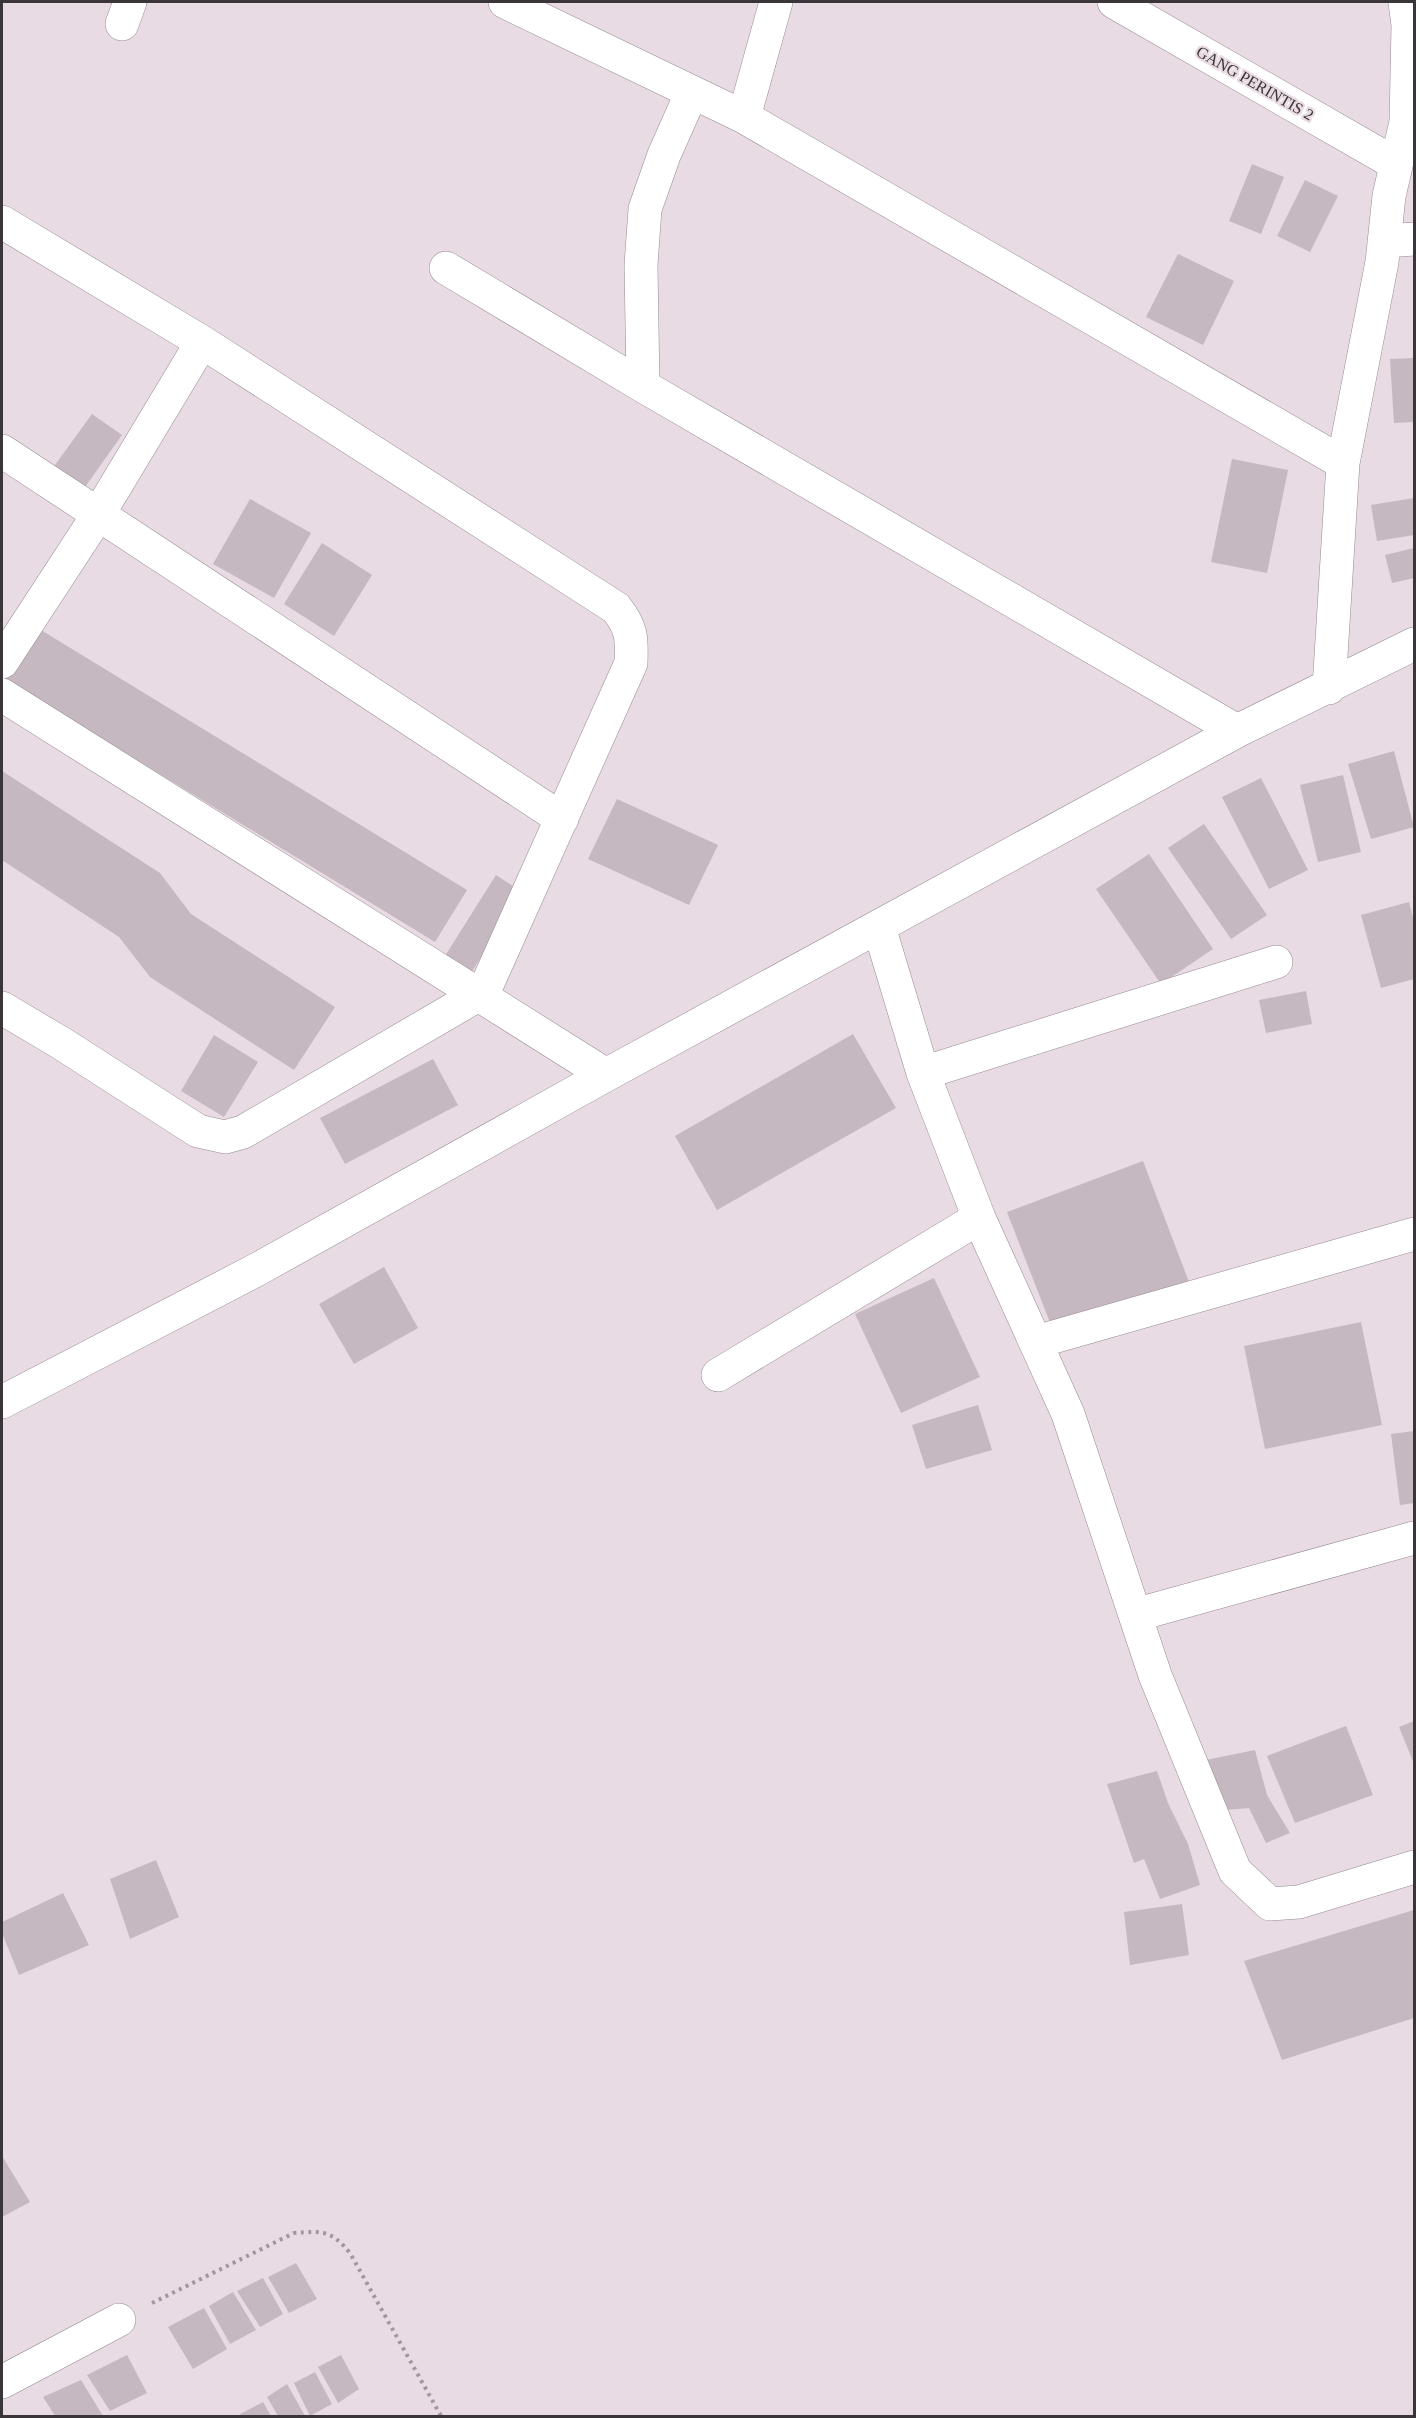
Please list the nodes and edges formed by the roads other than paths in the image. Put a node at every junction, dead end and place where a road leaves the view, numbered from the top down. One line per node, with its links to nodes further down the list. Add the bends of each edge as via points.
1 (505, 2): 5 (street)
2 (777, 2): 6 (street)
3 (1114, 2): 7 (street, GANG PERINTIS 2)
4 (1405, 2): 7 (street, via 1406,123)
5 (692, 92): 6 (street); 12 (street, via 645,209 641,265)
6 (744, 117): 14 (street)
7 (1396, 164): 9 (street)
8 (2, 222): 11 (street)
9 (1400, 240): 14 (street)
10 (446, 268): 12 (street)
11 (202, 342): 15 (street); 21 (street, via 616,608 628,623 631,663)
12 (643, 386): 20 (street)
13 (2, 451): 15 (street)
14 (1343, 463): 18 (street)
15 (98, 515): 17 (street); 21 (street)
16 (1414, 644): 18 (street)
17 (2, 662)
18 (1329, 688): 20 (street)
19 (2, 695): 24 (street)
20 (1237, 731): 22 (street)
21 (562, 819): 24 (street)
22 (879, 927): 26 (street); 27 (street)
23 (1276, 962): 26 (street)
24 (480, 995): 25 (street, via 243,1132 225,1137 198,1131); 27 (street)
25 (2, 1008)
26 (923, 1073): 28 (street)
27 (606, 1075): 32 (street, via 258,1269)
28 (979, 1218): 30 (street); 31 (street)
29 (1414, 1234): 30 (street)
30 (1036, 1342): 34 (street, via 1068,1414)
31 (718, 1375)
32 (2, 1402)
33 (1414, 1538): 34 (street)
34 (1136, 1615): 35 (street, via 1155,1675 1231,1862 1248,1885 1270,1904 1299,1902)
35 (1414, 1867)
36 (119, 2320): 37 (street)
37 (2, 2382)

